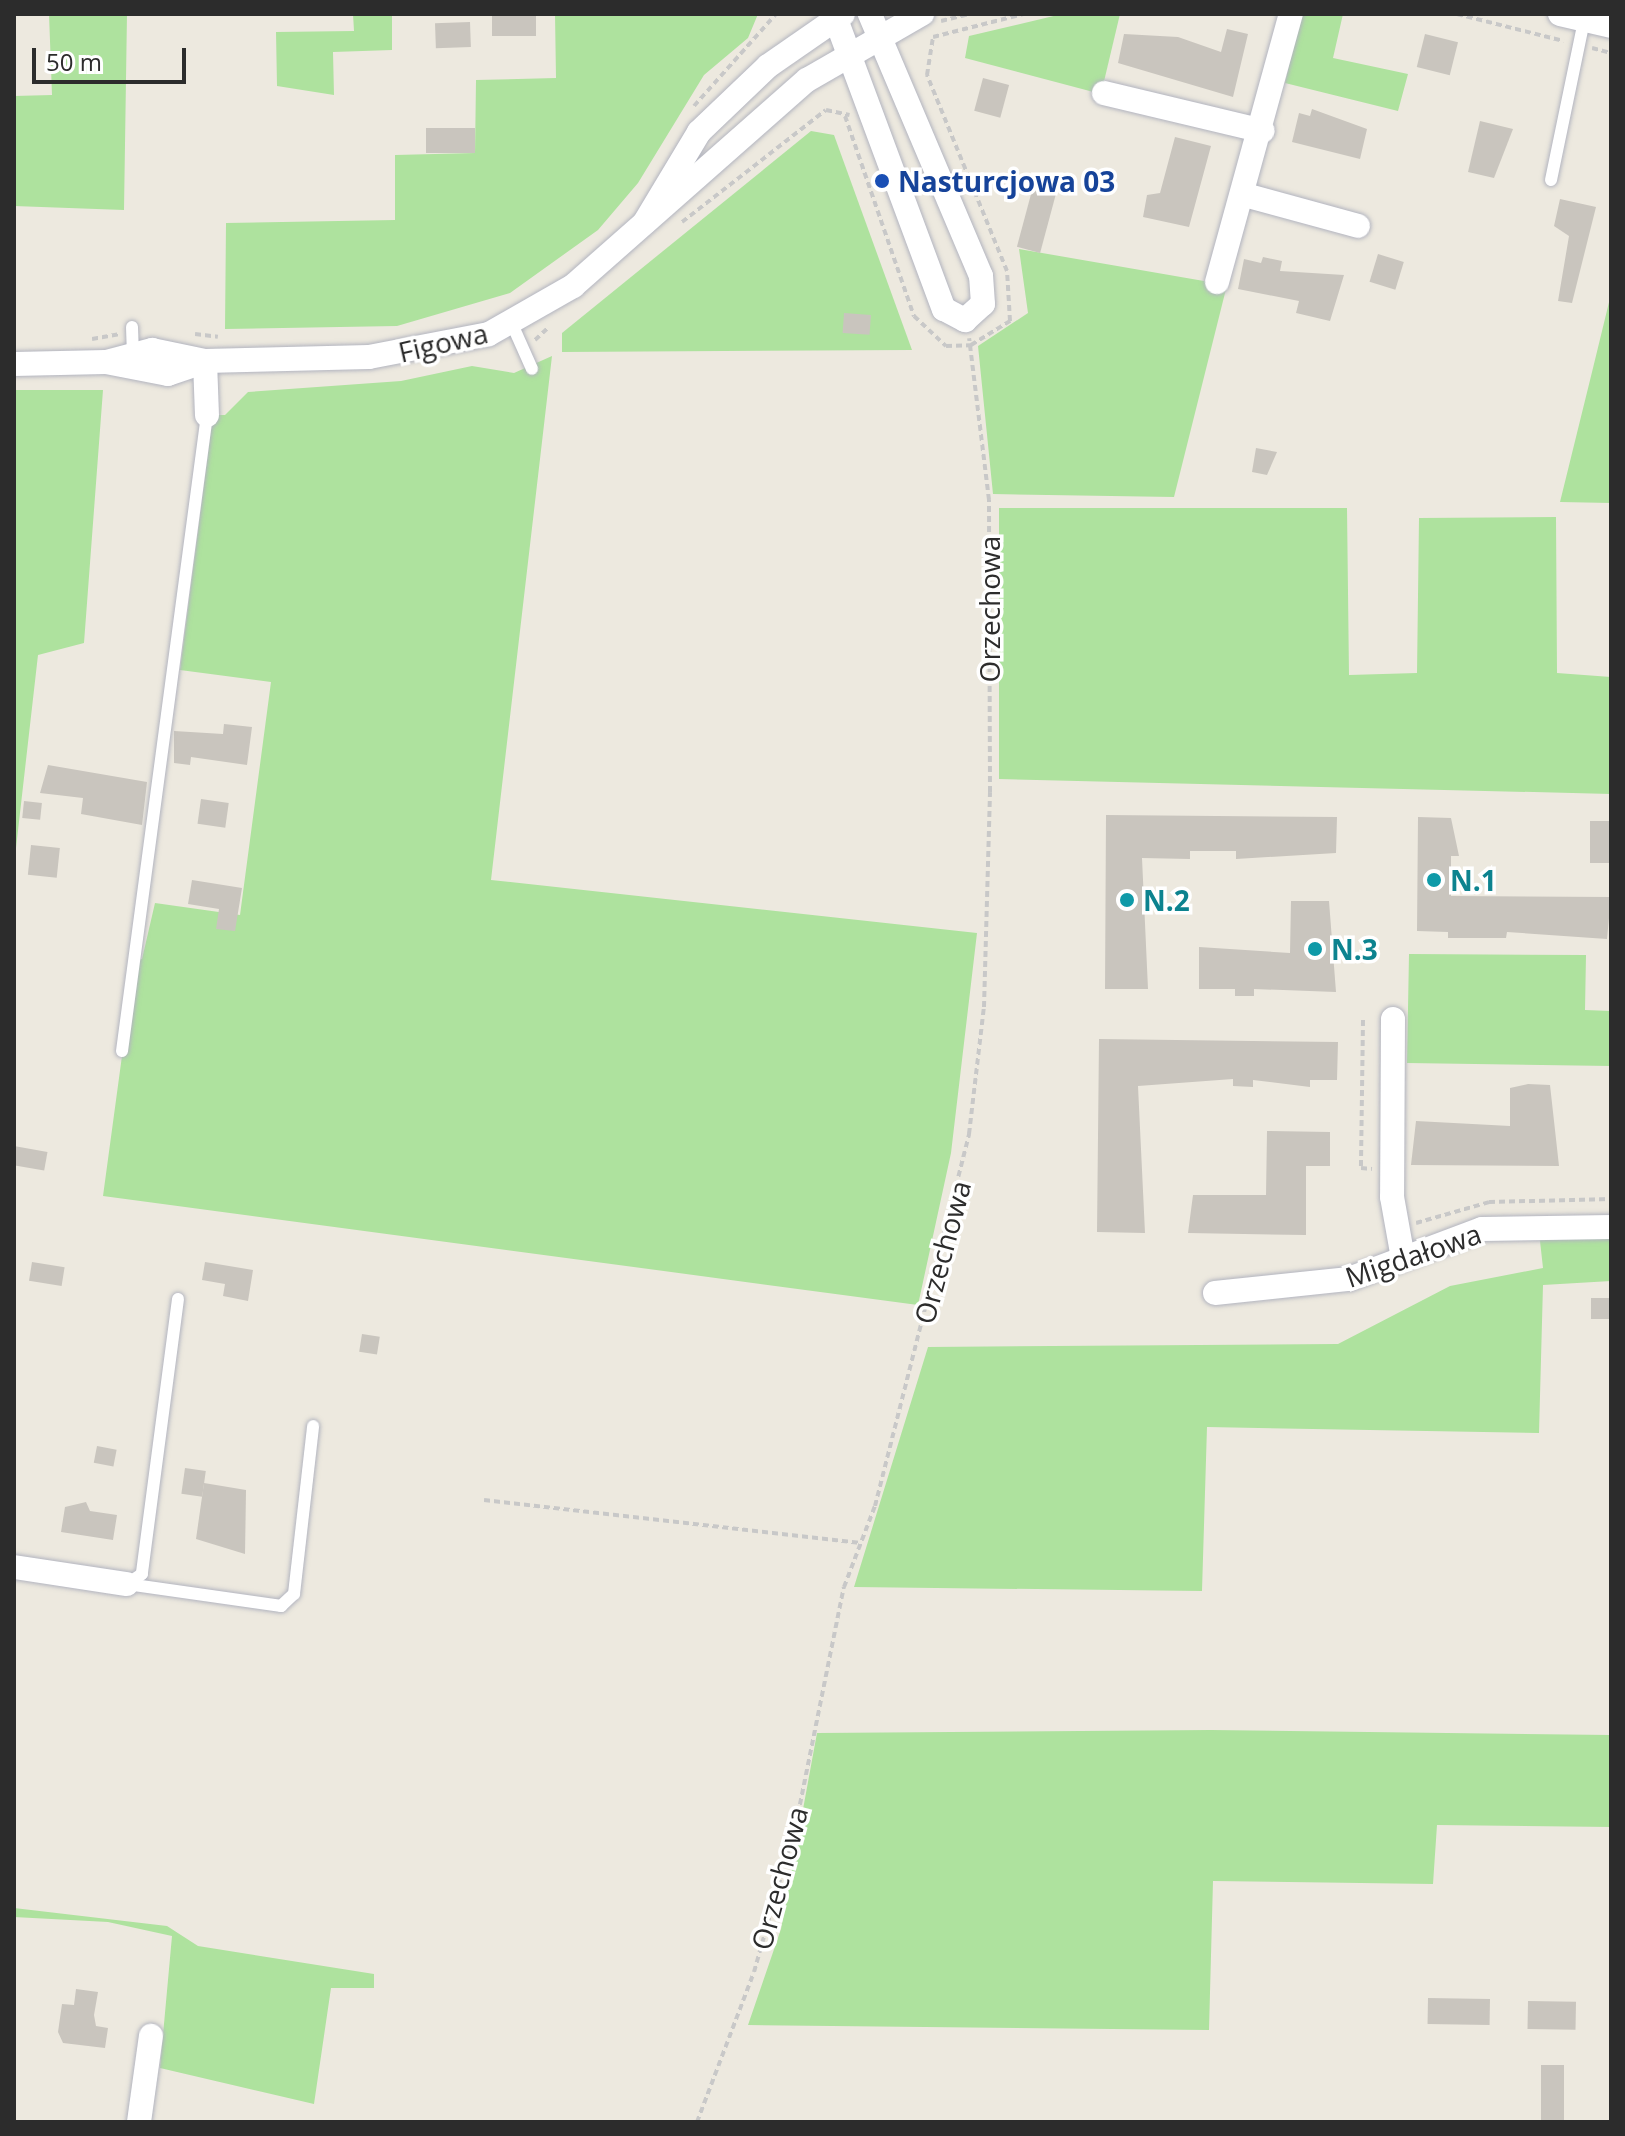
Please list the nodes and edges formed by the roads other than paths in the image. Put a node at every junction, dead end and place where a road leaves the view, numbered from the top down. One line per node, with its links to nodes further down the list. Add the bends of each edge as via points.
1 (1291, 14): 10 (street)
2 (1560, 14): 5 (street)
3 (837, 16): 8 (street); 13 (street, Figowa, via 768,66 699,132)
4 (927, 19): 6 (street, Figowa)
5 (1584, 20): 7 (street); 11 (lane)
6 (874, 25): 8 (street, Figowa); 8 (street, via 983,287 976,314 953,318 941,297)
7 (1611, 26)
8 (847, 53): 13 (street, Figowa)
9 (1104, 93): 10 (street)
10 (1263, 131): 12 (street)
11 (1551, 180)
12 (1245, 195): 14 (street); 15 (street)
13 (645, 222): 16 (street, Figowa, via 573,286)
14 (1358, 226)
15 (1217, 282)
16 (512, 324): 17 (street, Figowa, via 397,353); 19 (lane)
17 (205, 361): 18 (street, Figowa, via 185,352 133,346 106,362); 20 (street)
18 (14, 364)
19 (532, 369)
20 (207, 415): 22 (lane)
21 (1393, 1019): 24 (street, via 1392,1197)
22 (122, 1051)
23 (1611, 1227): 24 (street, Migdałowa, via 1499,1227)
24 (1403, 1258): 25 (street, Migdałowa, via 1330,1284)
25 (1215, 1293)
26 (178, 1299): 29 (lane, via 142,1574)
27 (313, 1426): 29 (lane, via 293,1595 281,1606)
28 (14, 1567): 29 (street)
29 (127, 1584)
30 (151, 2036): 31 (street)
31 (139, 2122)

